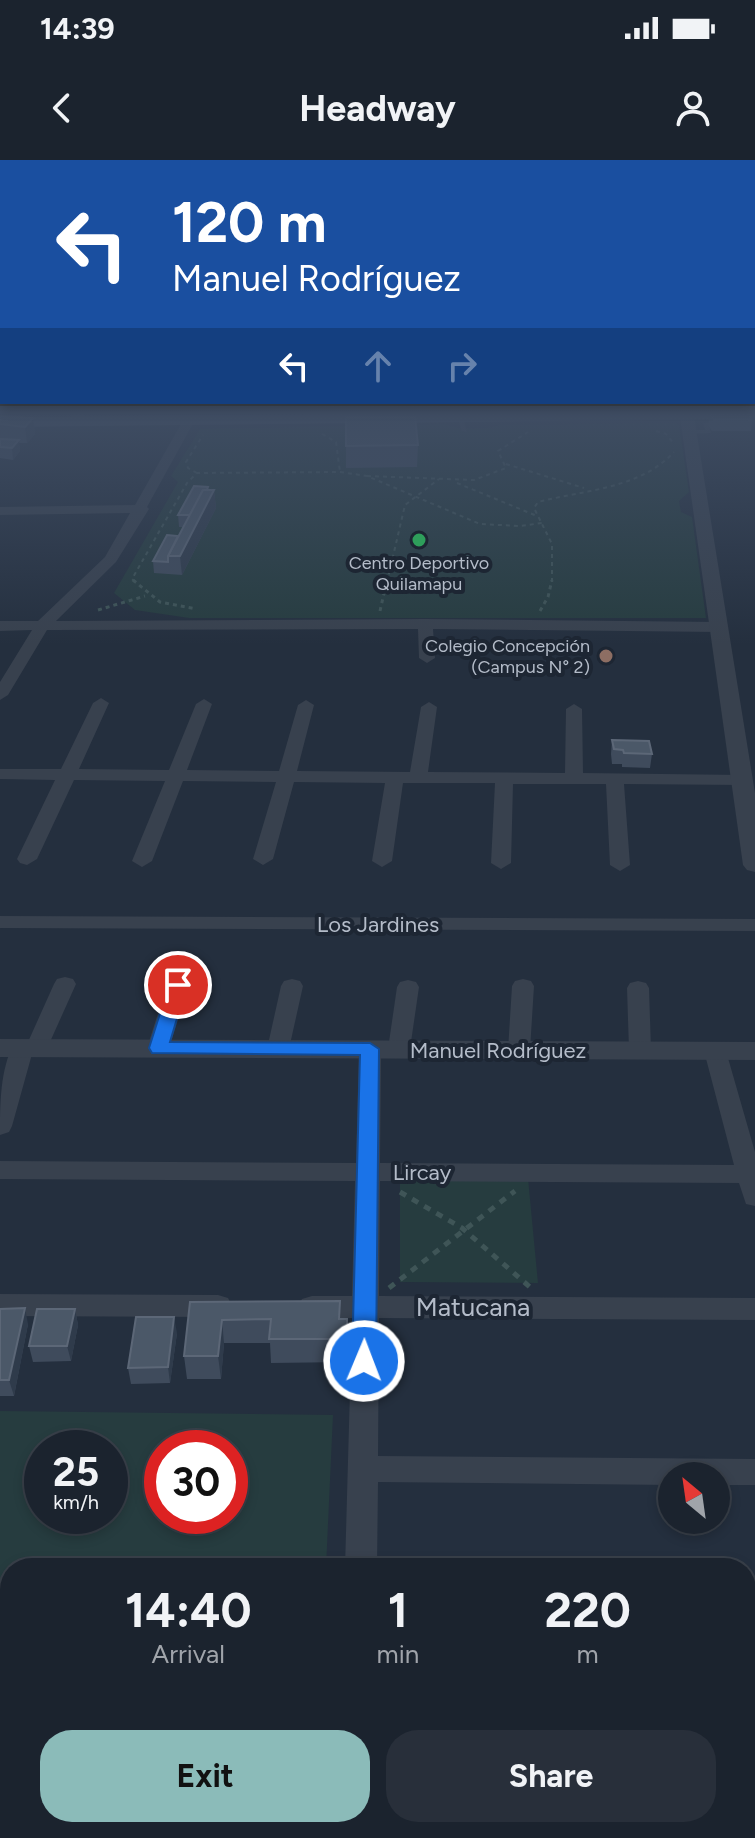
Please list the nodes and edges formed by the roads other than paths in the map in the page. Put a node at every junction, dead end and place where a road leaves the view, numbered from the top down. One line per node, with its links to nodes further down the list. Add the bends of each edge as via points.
1 (153, 488): 3 (street)
2 (698, 488): 8 (street)
3 (142, 509): 4 (street); 7 (street, via 111,559)
4 (0, 511)
5 (425, 624): 7 (street); 8 (street); 9 (street)
6 (0, 626): 7 (street)
7 (42, 626): 10 (street)
8 (719, 627): 25 (street)
9 (427, 658)
10 (0, 695)
11 (101, 703): 17 (street)
12 (204, 704): 18 (street)
13 (306, 705): 19 (street)
14 (429, 707): 21 (street)
15 (574, 709): 23 (street)
16 (0, 774): 17 (street)
17 (67, 775): 18 (street); 26 (street)
18 (176, 776): 19 (street); 28 (street)
19 (286, 777): 20 (street); 27 (street)
20 (395, 778): 21 (street); 29 (street)
21 (418, 778): 22 (street)
22 (504, 778): 23 (street); 30 (street)
23 (574, 779): 24 (street)
24 (615, 779): 25 (street); 31 (street)
25 (742, 780): 32 (street)
26 (27, 859)
27 (263, 859)
28 (142, 861)
29 (382, 861)
30 (501, 863)
31 (620, 865)
32 (755, 865)
33 (0, 922): 34 (street, Los Jardines)
34 (755, 925)
35 (65, 984): 41 (street)
36 (178, 985): 42 (street)
37 (292, 986): 43 (street)
38 (523, 986): 46 (street)
39 (408, 987): 45 (street)
40 (638, 988): 47 (street)
41 (20, 1048): 42 (street, Manuel Rodríguez); 50 (street)
42 (158, 1048): 43 (street, Manuel Rodríguez)
43 (278, 1049): 44 (street, Manuel Rodríguez)
44 (370, 1049): 45 (street, Manuel Rodríguez); 52 (street)
45 (399, 1049): 46 (street, Manuel Rodríguez)
46 (519, 1050): 47 (street, Manuel Rodríguez)
47 (640, 1050): 48 (street, Manuel Rodríguez)
48 (715, 1051): 49 (street, Manuel Rodríguez); 53 (street)
49 (755, 1051)
50 (0, 1126)
51 (0, 1170): 52 (street, Lircay)
52 (367, 1172): 53 (street, Lircay, via 539,1173); 57 (street)
53 (752, 1186)
54 (0, 1305): 55 (street)
55 (239, 1306)
56 (286, 1307): 57 (street, Matucana)
57 (365, 1307): 58 (street, Matucana); 59 (street)
58 (755, 1309)
59 (363, 1469): 60 (street); 61 (street)
60 (755, 1472)
61 (361, 1558)

